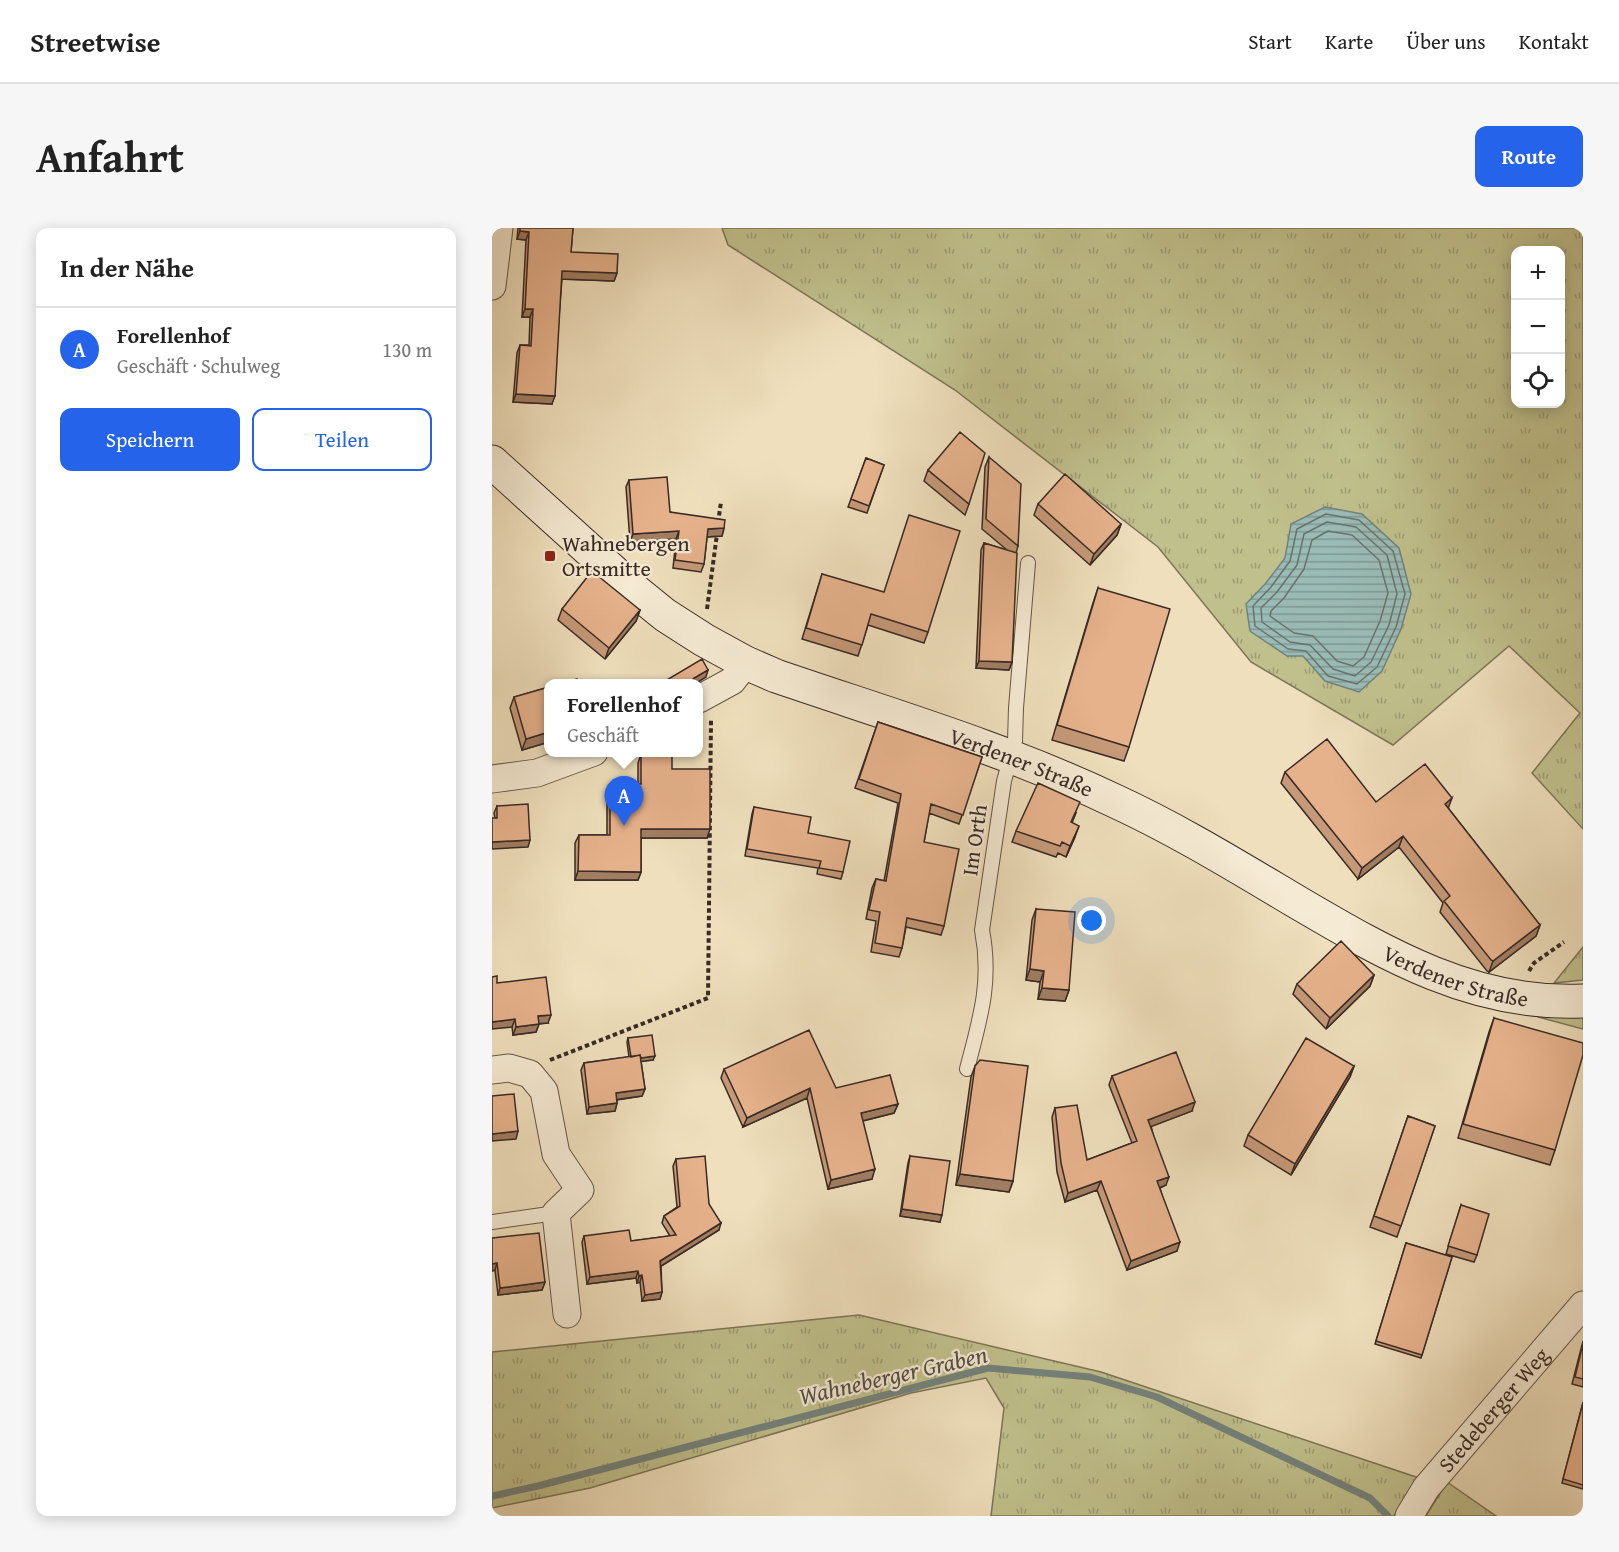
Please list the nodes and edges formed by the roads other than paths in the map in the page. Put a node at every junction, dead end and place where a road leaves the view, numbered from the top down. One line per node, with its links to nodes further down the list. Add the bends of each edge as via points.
1 (499, 228): 2 (street)
2 (492, 286)
3 (492, 462): 5 (street, Verdener Straße, via 647,600 704,640)
4 (1028, 563): 7 (lane, Im Orth)
5 (746, 663): 6 (street, via 732,681); 7 (street, Verdener Straße)
6 (705, 695)
7 (1012, 756): 10 (street, Verdener Straße, via 1128,807 1409,964 1481,990 1523,999); 11 (lane, Im Orth, via 1004,781 982,930 987,954 985,994)
8 (583, 757): 9 (street, via 537,773)
9 (492, 779)
10 (1583, 1001)
11 (967, 1069)
12 (492, 1070): 13 (street, via 509,1068 530,1074 544,1090 556,1154 580,1190)
13 (556, 1213): 14 (lane); 16 (street)
14 (492, 1222)
15 (1583, 1305): 17 (street, Stedeberger Weg, via 1426,1488)
16 (567, 1314)
17 (1409, 1516)

